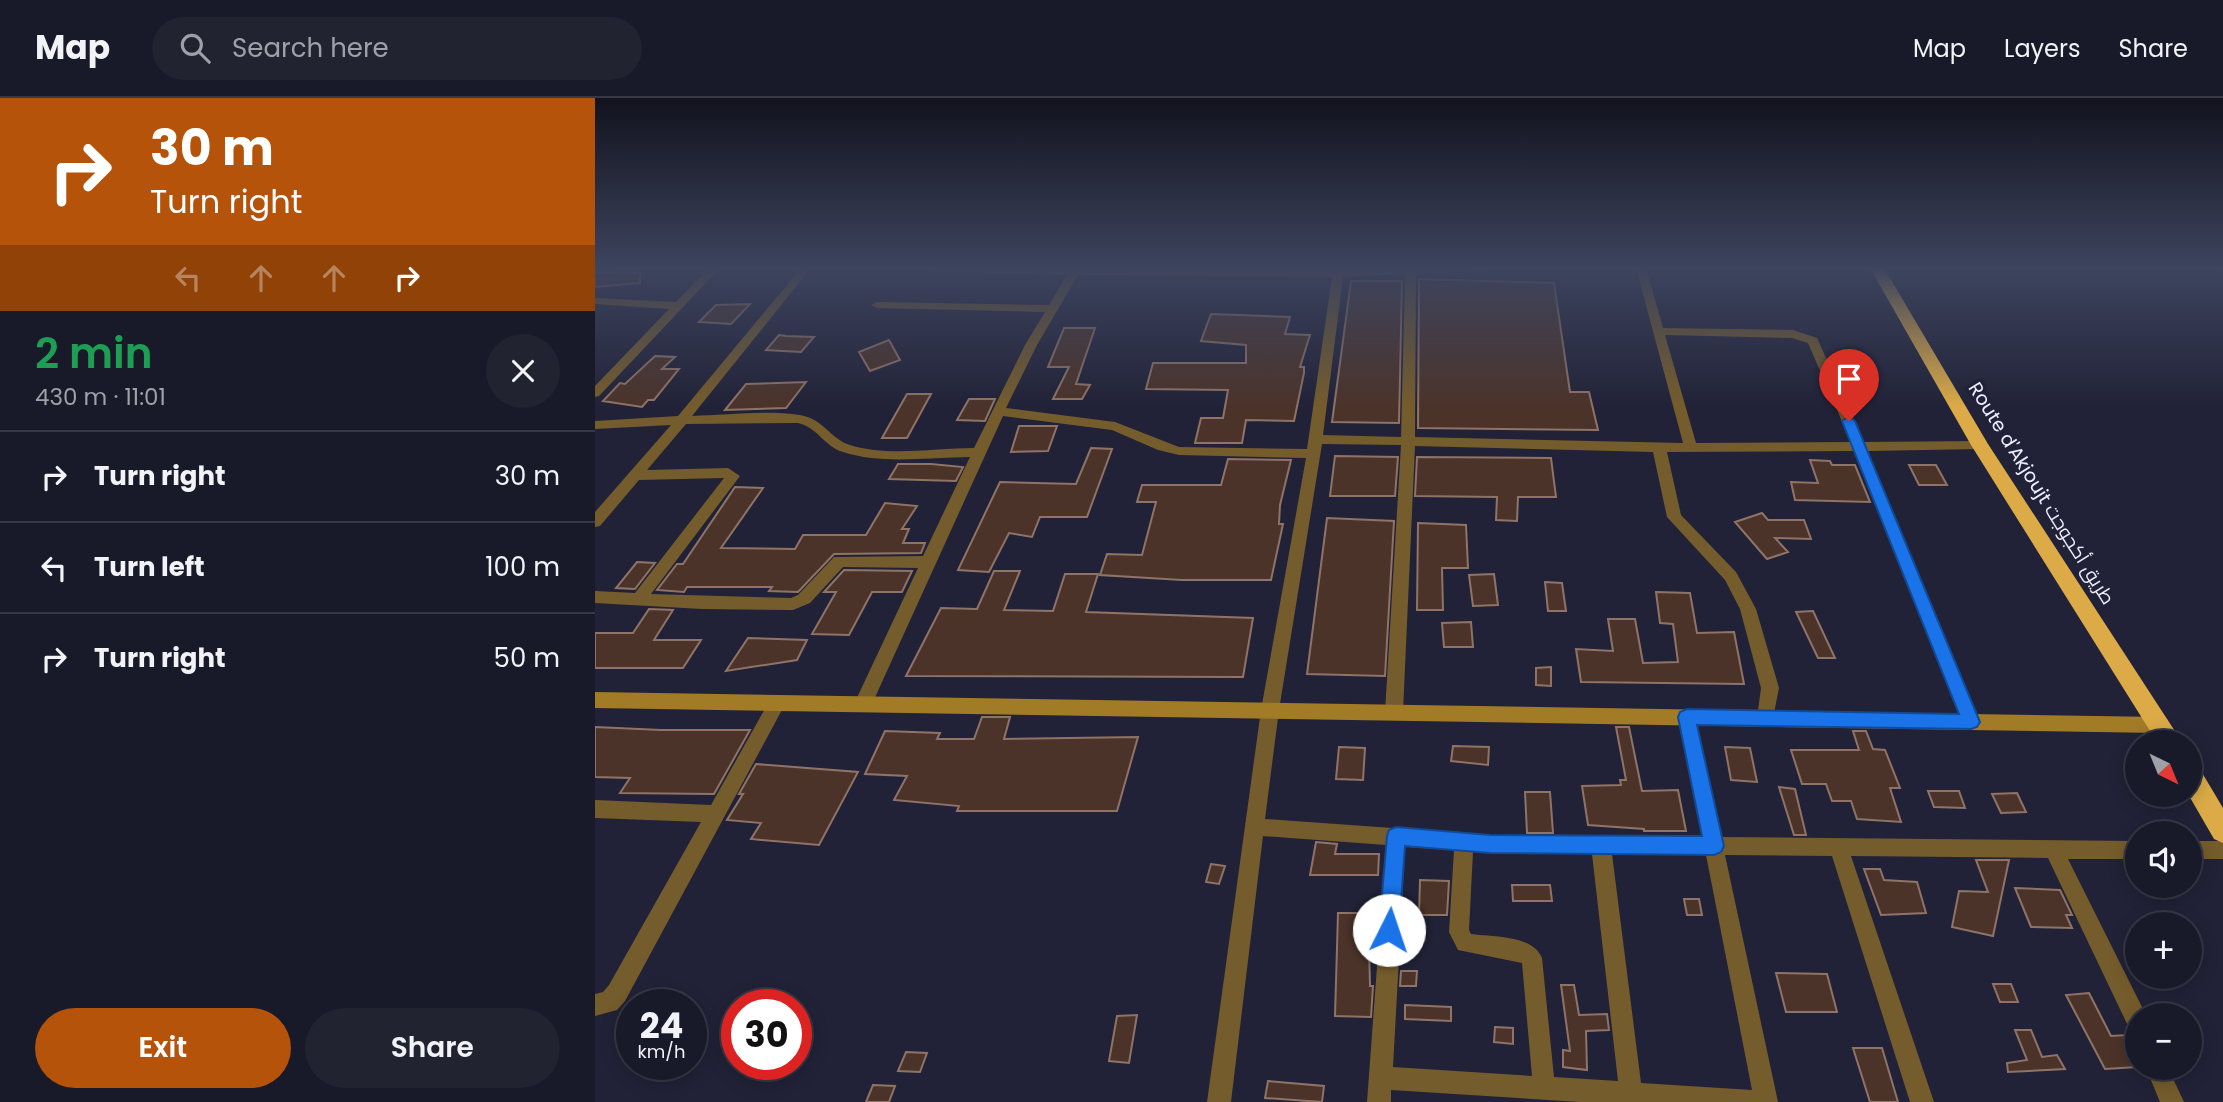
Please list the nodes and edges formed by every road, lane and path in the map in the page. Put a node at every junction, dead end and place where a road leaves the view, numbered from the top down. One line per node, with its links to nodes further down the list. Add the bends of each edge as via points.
1 (668, 315): 9 (street)
2 (768, 315): 12 (street)
3 (1049, 315): 11 (street)
4 (1332, 315): 17 (street)
5 (1410, 315): 14 (street)
6 (1654, 315): 8 (street)
7 (1904, 315): 16 (highway, Route d'Akjoujt طريق أكجوجت)
8 (1659, 331): 15 (street, via 1805,336 1817,348); 19 (street)
9 (601, 381): 10 (street)
10 (595, 393)
11 (998, 411): 17 (street, via 1115,426 1179,451); 20 (street)
12 (682, 420): 13 (street); 20 (street, via 811,420 847,449); 21 (street)
13 (595, 425)
14 (1408, 441): 17 (street); 18 (street); 30 (street)
15 (1859, 445): 16 (street); 19 (street); 33 (street)
16 (1980, 445): 34 (highway, Route d'Akjoujt طريق أكجوجت)
17 (1314, 446): 29 (street)
18 (1659, 447): 19 (street); 32 (street, via 1674,517 1731,576 1748,609 1770,688)
19 (1691, 448)
20 (978, 452): 23 (street)
21 (635, 475): 22 (street); 25 (street, via 733,476)
22 (595, 522)
23 (928, 562): 25 (street, via 839,561 804,600 793,604); 28 (street)
24 (595, 597): 25 (street)
25 (639, 599)
26 (595, 700): 27 (street)
27 (777, 703): 28 (street); 38 (street)
28 (863, 704): 29 (street)
29 (1270, 710): 30 (street); 40 (street)
30 (1394, 712): 31 (street)
31 (1687, 717): 32 (street); 44 (street)
32 (1766, 718): 33 (street)
33 (1971, 722): 34 (street)
34 (2159, 725): 35 (highway, Route d'Akjoujt طريق أكجوجت)
35 (2162, 730)
36 (2202, 794): 39 (highway)
37 (595, 809): 38 (street)
38 (714, 814): 51 (street, via 617,993 609,1002)
39 (2221, 822)
40 (1257, 827): 41 (street); 56 (street)
41 (1396, 836): 42 (street); 52 (street)
42 (1464, 841): 43 (street); 54 (street, via 1459,932 1465,943 1526,953 1532,958)
43 (1601, 844): 44 (street); 55 (street)
44 (1714, 846): 45 (street); 58 (street)
45 (1839, 848): 46 (street); 59 (street)
46 (2053, 849): 47 (street); 50 (street)
47 (2125, 850)
48 (2202, 850): 49 (street)
49 (2223, 850)
50 (2129, 1003)
51 (595, 1005)
52 (1383, 1078): 54 (street); 57 (street)
53 (2162, 1080): 60 (street)
54 (1544, 1088): 55 (street)
55 (1631, 1094): 58 (street)
56 (1219, 1102)
57 (1379, 1102)
58 (1763, 1102)
59 (1923, 1102)
60 (2172, 1102)

